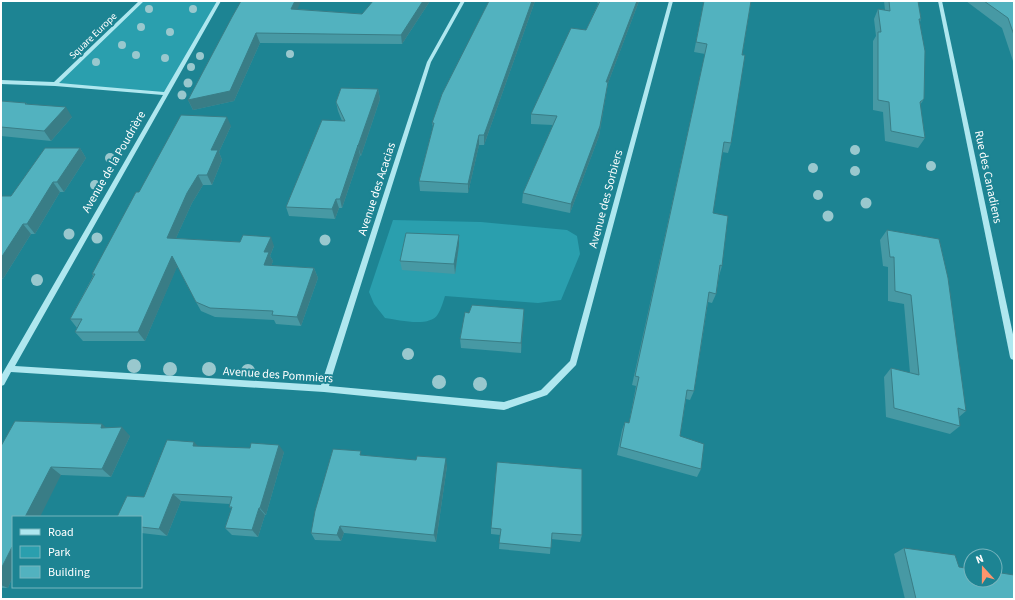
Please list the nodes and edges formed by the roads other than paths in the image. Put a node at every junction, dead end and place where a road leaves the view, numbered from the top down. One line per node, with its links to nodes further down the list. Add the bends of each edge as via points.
1 (142, 1): 7 (street, Square Europe)
2 (219, 1): 8 (street)
3 (463, 1): 12 (street, Avenue des Acacias, via 429,62)
4 (671, 1): 13 (street, Avenue des Sorbiers, via 573,363)
5 (940, 1): 9 (street, Rue des Canadiens)
6 (1, 82): 7 (street, Avenue de la Poudrière)
7 (55, 84): 8 (street, Avenue de la Poudrière)
8 (165, 94): 10 (street, Avenue de la Poudrière)
9 (1014, 357)
10 (9, 370): 11 (street, Avenue de la Poudrière); 12 (street, Avenue des Pommiers)
11 (1, 383)
12 (324, 389): 13 (street, Avenue des Pommiers, via 504,406)
13 (544, 393)

